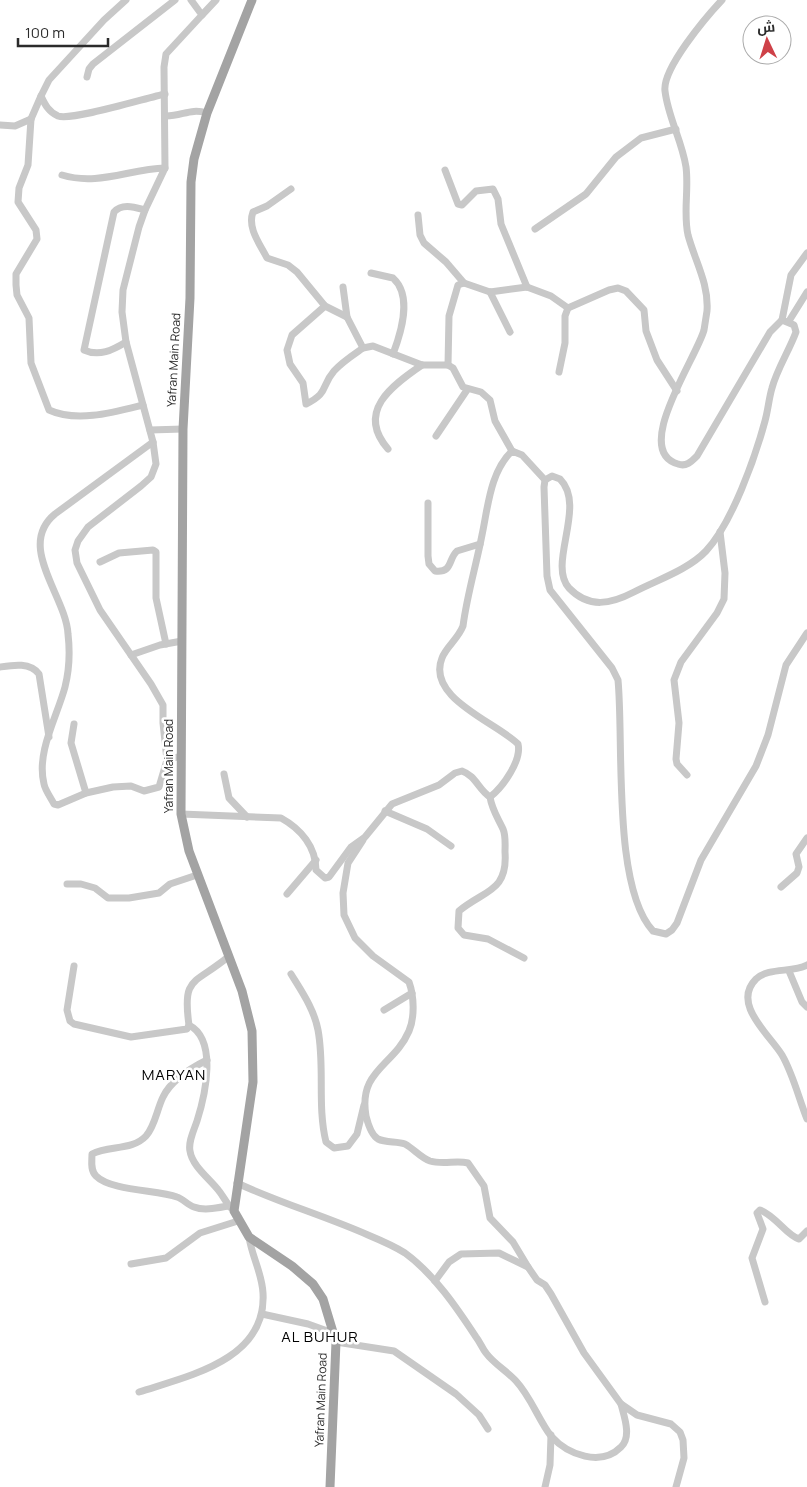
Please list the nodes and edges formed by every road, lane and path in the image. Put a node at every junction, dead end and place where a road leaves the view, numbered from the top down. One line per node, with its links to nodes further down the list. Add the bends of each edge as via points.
1 (126, 0): 10 (street, via 48,80)
2 (175, 0): 8 (street, via 93,64)
3 (191, 0): 7 (street)
4 (216, 0): 7 (street)
5 (252, 0): 11 (main road, Yafran Main Road)
6 (722, 0): 15 (street, via 680,53 665,78 664,90)
7 (202, 15): 9 (street, via 166,54)
8 (87, 77)
9 (165, 94): 10 (street, via 60,117 47,108); 12 (street)
10 (41, 96): 13 (street)
11 (207, 114): 12 (street, via 195,110); 44 (main road, Yafran Main Road, via 191,182 190,298)
12 (166, 116): 16 (street)
13 (31, 119): 14 (street, via 15,126); 43 (street, via 28,165 18,202 36,230 37,239 16,274 16,285 29,318 31,362 44,400 49,410 58,414 111,413)
14 (0, 125)
15 (676, 129): 22 (street, via 641,138 616,157 586,194); 42 (street, via 688,181 686,224 707,298 704,330)
16 (165, 168): 18 (street, via 93,180 77,180); 20 (street)
17 (445, 170): 27 (street, via 458,204 462,205 476,191 493,189 498,199 501,224)
18 (62, 175)
19 (290, 189): 30 (street, via 254,212 251,219 253,231 267,258 288,265 297,272)
20 (145, 210): 35 (street, via 123,290); 35 (street, via 125,207 114,212 84,350 102,353)
21 (418, 216): 25 (street, via 424,243)
22 (535, 229)
23 (807, 252): 33 (street, via 791,275)
24 (370, 273): 37 (street, via 393,278 401,290 404,318)
25 (464, 283): 28 (street); 39 (street, via 458,285 449,316)
26 (343, 286): 32 (street)
27 (527, 287): 28 (street); 31 (street, via 551,296)
28 (490, 292): 34 (street)
29 (807, 292): 33 (street)
30 (325, 306): 32 (street); 36 (street, via 292,335 287,350 290,364 303,383 306,404 324,391 332,372 339,365)
31 (568, 308): 40 (street); 42 (street, via 610,290 618,288 626,292 644,310 646,331 657,360)
32 (347, 317): 36 (street)
33 (786, 320): 42 (street, via 770,332 697,456 689,464 681,465 672,463 665,456 661,445 662,423); 52 (street, via 794,324 796,332 772,386 758,444 735,504)
34 (510, 332)
35 (126, 342): 43 (street)
36 (363, 348): 37 (street, via 373,346)
37 (394, 354): 38 (street)
38 (422, 365): 39 (street); 48 (street, via 405,376 377,408 376,428)
39 (448, 365): 41 (street)
40 (559, 372)
41 (467, 390): 46 (street); 49 (street, via 481,392 490,400 494,421)
42 (677, 391)
43 (143, 405): 45 (street)
44 (183, 429): 45 (street); 56 (main road, Yafran Main Road)
45 (150, 430): 47 (street)
46 (436, 436)
47 (153, 442): 58 (street, via 156,464 151,477 88,528 75,550 77,563 100,610); 61 (street, via 55,514 45,522 41,531 44,566 67,621 68,634 66,686)
48 (388, 449)
49 (512, 451): 50 (street, via 522,455); 53 (street, via 500,467 493,486)
50 (545, 480): 52 (street, via 556,477 565,485 569,520 562,575 570,589 590,601 608,603 619,600 685,566 706,551); 55 (street, via 550,590 618,680 629,874 636,905 653,931 666,934 677,923 701,860 756,766 768,736 786,665)
51 (428, 504): 53 (street, via 428,556 435,570 442,572 448,569 457,551)
52 (720, 532): 65 (street, via 724,599 681,662 674,680 679,724 676,759)
53 (480, 544): 67 (street, via 463,626 442,657 439,676 450,695 518,744 520,752 506,779)
54 (100, 562): 57 (street, via 119,553 156,552 156,598)
55 (807, 632)
56 (182, 641): 57 (street); 62 (main road, Yafran Main Road)
57 (166, 644): 58 (street)
58 (131, 655): 63 (street, via 163,705)
59 (0, 667): 61 (street, via 24,665 39,674)
60 (74, 724): 66 (street, via 71,742)
61 (49, 737): 66 (street, via 43,760 44,784 54,804)
62 (181, 756): 63 (street); 69 (main road, Yafran Main Road)
63 (167, 760): 66 (street, via 159,787 144,791 131,786 113,787)
64 (224, 774): 70 (street, via 229,798)
65 (687, 775)
66 (86, 793)
67 (490, 797): 68 (street, via 474,777 462,771 439,785 392,804); 80 (street, via 504,832 506,856 503,877 498,885 459,911 458,928 464,935 488,939)
68 (385, 811): 71 (street); 73 (street, via 427,829)
69 (181, 814): 70 (street); 75 (main road, Yafran Main Road)
70 (247, 817): 74 (street, via 273,816 290,823 313,849)
71 (365, 837): 74 (street, via 351,847 330,877 320,875 316,870); 85 (street, via 348,863 343,893 344,915 355,938 373,956 404,976)
72 (807, 838): 77 (street, via 796,854 797,873)
73 (451, 846)
74 (316, 860): 78 (street)
75 (197, 875): 76 (street, via 170,884 159,893 130,898 108,898 95,888); 79 (main road, Yafran Main Road)
76 (67, 884)
77 (781, 887)
78 (287, 894)
79 (228, 957): 88 (street, via 189,988 185,999); 92 (main road, Yafran Main Road, via 242,991 252,1032 252,1082)
80 (524, 958)
81 (807, 965): 83 (street)
82 (74, 966): 88 (street, via 67,1010 70,1022 131,1037 187,1029)
83 (789, 971): 86 (street); 91 (street, via 763,975 750,988 749,1000 754,1021 782,1056)
84 (291, 974): 90 (street, via 310,1006 318,1028 322,1059 321,1107 326,1142 334,1148 348,1146 357,1134)
85 (412, 993): 87 (street); 90 (street, via 408,1033 370,1080)
86 (807, 1007)
87 (384, 1010)
88 (189, 1025): 89 (street, via 202,1037)
89 (207, 1060): 93 (street, via 202,1103 189,1150 192,1160); 93 (street, via 194,1066 170,1086 145,1137 133,1144 92,1154 92,1169 97,1177 111,1183 178,1197 194,1207)
90 (364, 1104): 98 (street, via 370,1129 378,1139 404,1144 430,1161 468,1163 484,1186 490,1218 513,1242)
91 (807, 1119)
92 (237, 1183): 93 (main road, Yafran Main Road); 99 (street, via 398,1250)
93 (231, 1208): 94 (main road, Yafran Main Road)
94 (238, 1221): 96 (main road, Yafran Main Road); 97 (street, via 200,1233 166,1258)
95 (807, 1232): 100 (street, via 798,1240 769,1214 760,1210 756,1213 763,1229 752,1258)
96 (249, 1237): 101 (street, via 251,1254 262,1279); 102 (main road, Yafran Main Road, via 313,1284 324,1298)
97 (131, 1264)
98 (528, 1267): 99 (street, via 499,1253 461,1254 449,1262); 104 (street, via 545,1285 584,1352)
99 (435, 1281): 106 (street, via 485,1353 516,1381)
100 (765, 1302)
101 (262, 1314): 102 (street, via 308,1324); 103 (street, via 250,1338 233,1354 207,1370)
102 (334, 1338): 105 (street, via 394,1351 456,1394 479,1415); 107 (main road, Yafran Main Road)
103 (139, 1392)
104 (621, 1404): 106 (street, via 626,1436 625,1444 615,1453 601,1458 585,1457 567,1449); 109 (street, via 637,1415 671,1424 680,1432 684,1458)
105 (488, 1429)
106 (551, 1435): 108 (street)
107 (330, 1487)
108 (545, 1487)
109 (676, 1487)

